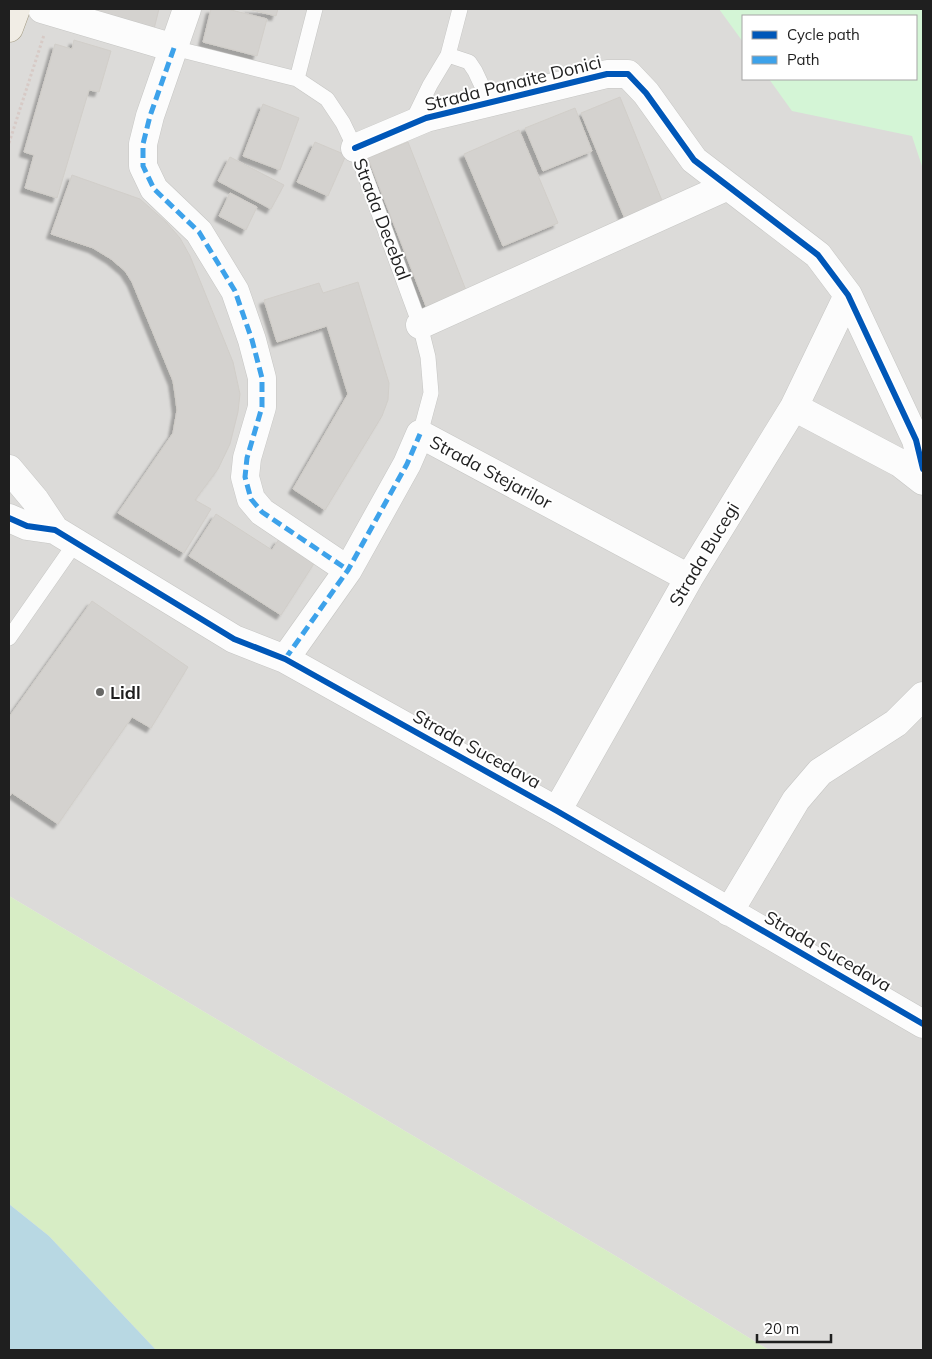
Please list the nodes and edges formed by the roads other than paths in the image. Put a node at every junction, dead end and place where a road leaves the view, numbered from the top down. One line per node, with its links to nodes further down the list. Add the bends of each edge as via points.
1 (16, 9): 6 (main road)
2 (187, 9): 7 (street)
3 (315, 9): 9 (lane)
4 (460, 9): 8 (lane)
5 (47, 10): 7 (street, Strada Decebal)
6 (9, 28)
7 (174, 48): 9 (lane, Strada Decebal); 23 (street, via 143,144 143,166 154,189 199,232 235,291 252,340 262,378 262,407 247,458 245,477 251,499 262,512)
8 (448, 55): 10 (lane, via 469,62); 11 (lane)
9 (297, 79): 12 (lane, Strada Decebal, via 328,99)
10 (490, 103): 11 (street, Strada Panaite Donici); 13 (street, Strada Panaite Donici, via 607,74 628,74 646,93 694,160)
11 (411, 124): 12 (street, Strada Panaite Donici)
12 (355, 148): 15 (lane, Strada Decebal)
13 (728, 186): 14 (street, Strada Panaite Donici, via 818,255); 15 (street)
14 (848, 295): 16 (street, Strada Bucegi); 19 (street, Strada Panaite Donici, via 916,440)
15 (420, 325): 17 (lane, Strada Decebal, via 428,357 431,393)
16 (794, 407): 20 (street, via 900,463); 24 (street, Strada Bucegi)
17 (420, 434): 23 (street, Strada Stejarilor, via 407,464); 24 (street, Strada Stejarilor)
18 (9, 469): 22 (street, Strada Sucedava)
19 (923, 469)
20 (923, 481)
21 (9, 518): 22 (street, Strada Sucedava)
22 (65, 536): 25 (lane); 26 (street, Strada Sucedava, via 234,639)
23 (348, 570): 26 (street, Strada Stejarilor)
24 (689, 578): 28 (street, Strada Bucegi)
25 (9, 638)
26 (285, 659): 28 (street, Strada Sucedava)
27 (923, 696): 29 (street, via 896,723 820,772 796,800)
28 (557, 811): 29 (street, Strada Sucedava)
29 (730, 912): 30 (street, Strada Sucedava)
30 (923, 1024)

